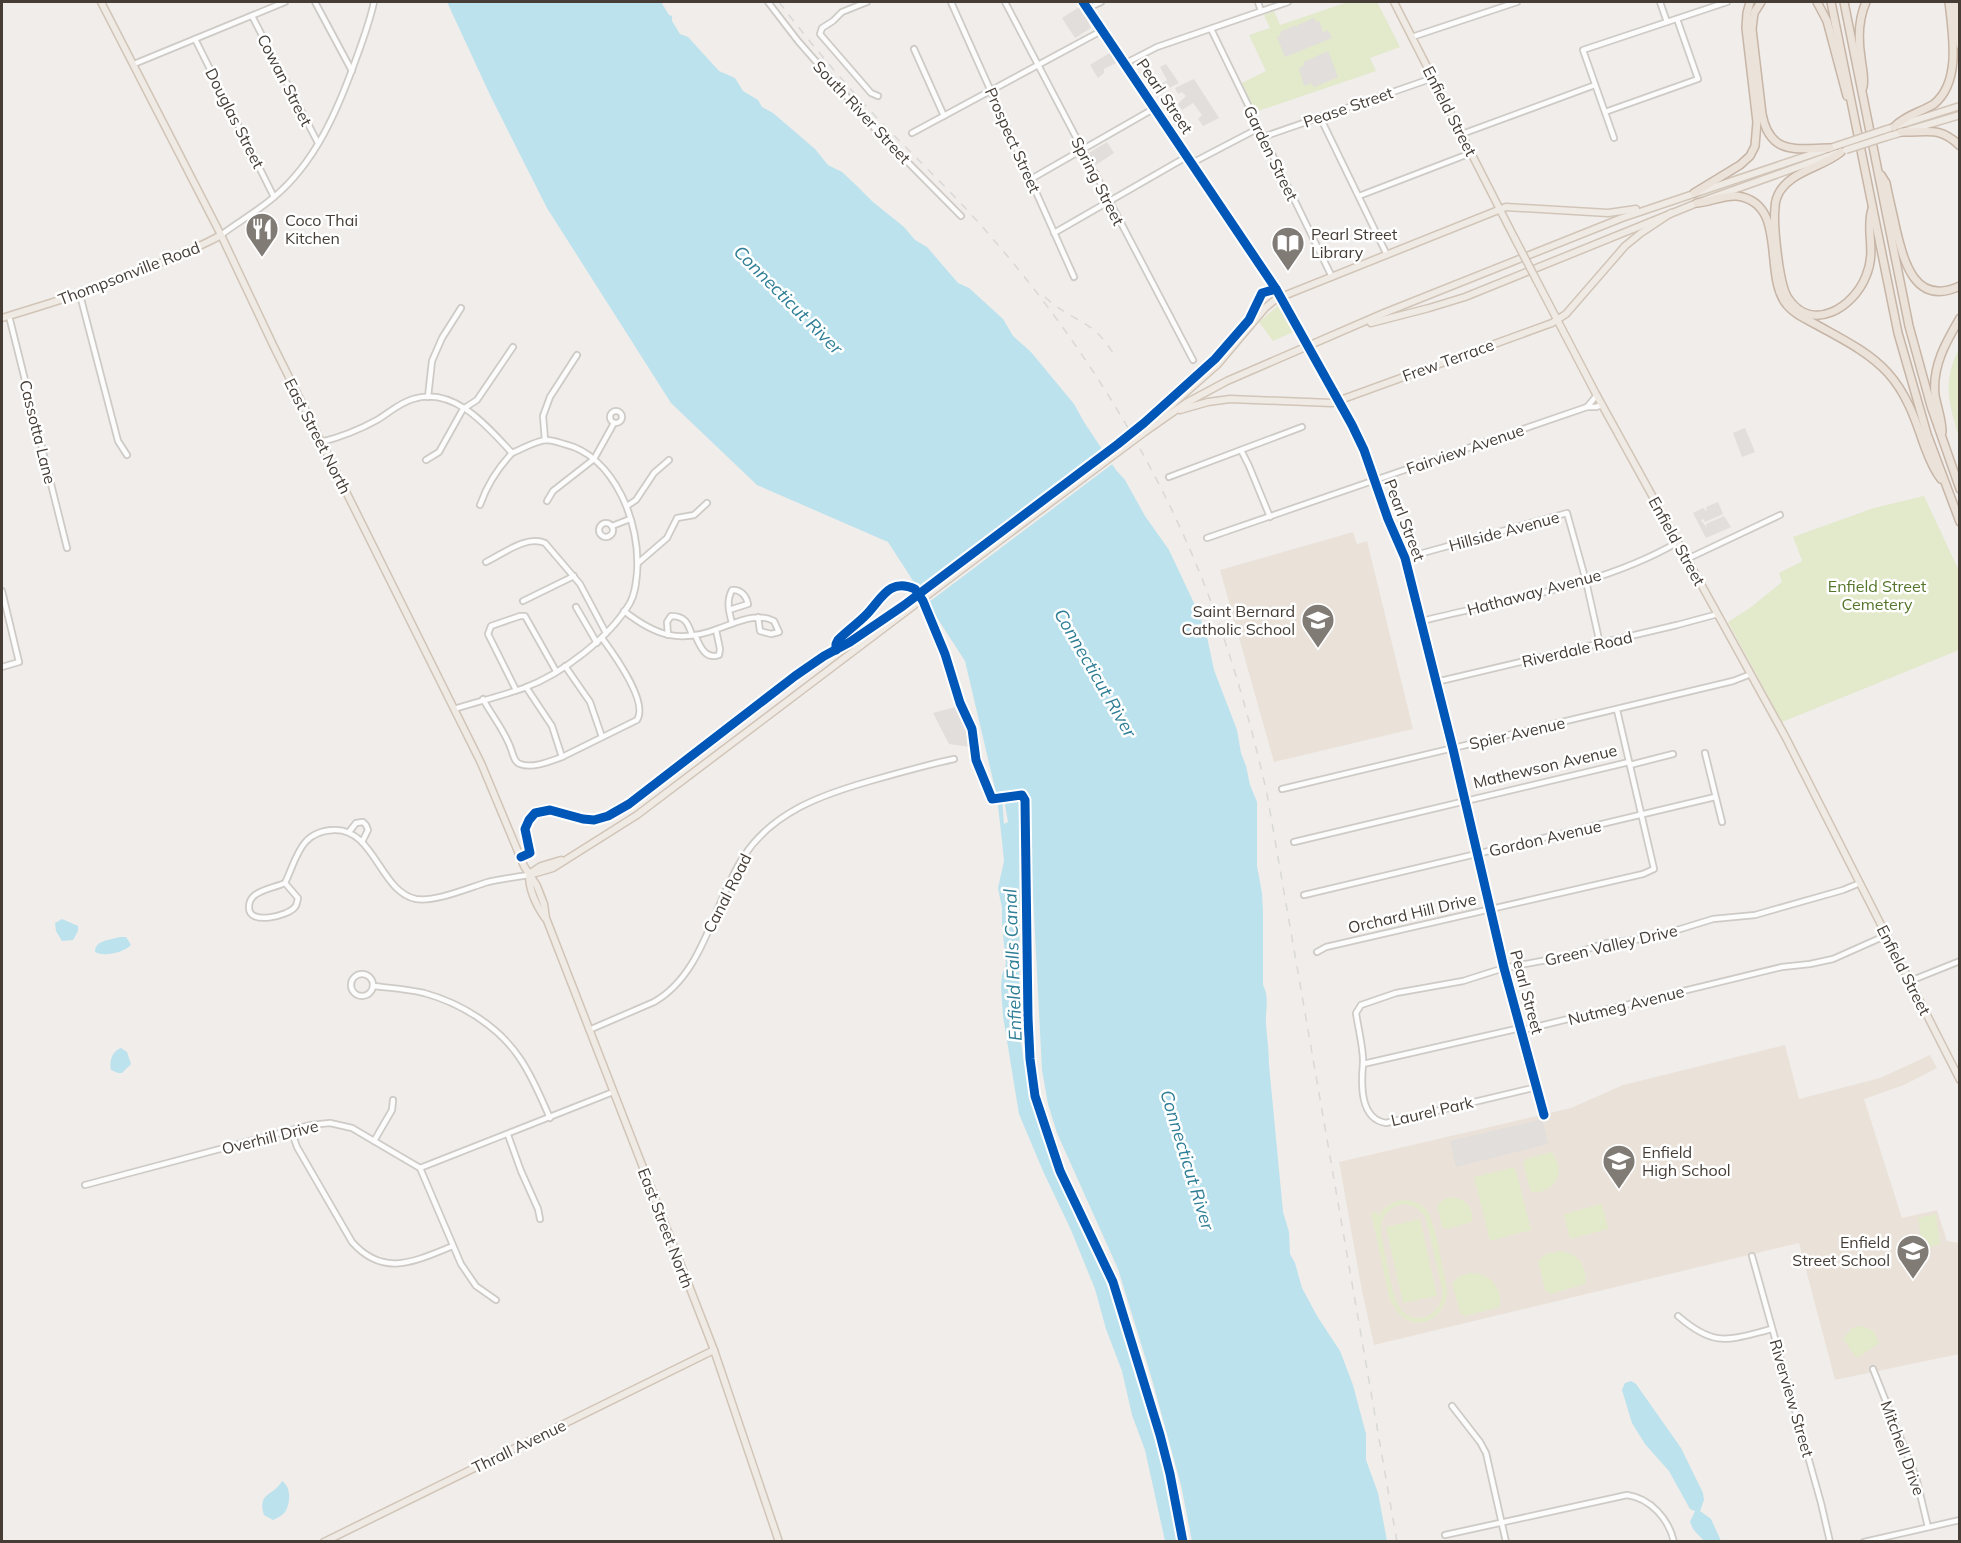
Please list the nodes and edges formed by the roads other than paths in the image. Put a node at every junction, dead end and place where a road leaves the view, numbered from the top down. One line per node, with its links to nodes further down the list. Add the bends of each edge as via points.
1 (101, 2): 37 (main road, East Street North)
2 (285, 2): 27 (street)
3 (315, 2): 39 (street)
4 (374, 2): 39 (street, Thompsonville Road)
5 (768, 2): 79 (street, South River Street, via 877,131)
6 (867, 2): 44 (street, via 841,12 820,34 871,93)
7 (951, 2): 42 (street, Prospect Street)
8 (1005, 2): 38 (street, Spring Street)
9 (1083, 2): 25 (street, Pearl Street)
10 (1101, 2): 25 (street)
11 (1258, 2): 26 (street)
12 (1288, 2): 26 (street)
13 (1394, 2): 32 (main road, Enfield Street)
14 (1515, 2): 32 (street)
15 (1660, 2): 29 (street)
16 (1727, 2): 28 (street)
17 (1750, 2): 70 (highway, via 1746,28 1757,142 1744,163)
18 (1761, 2): 62 (highway, via 1754,13 1752,29 1765,126 1789,148)
19 (1817, 2): 45 (highway, via 1825,16)
20 (1831, 2): 45 (highway)
21 (1844, 2): 43 (highway)
22 (1866, 2): 43 (highway, via 1859,33)
23 (1948, 2): 52 (highway, via 1956,69 1952,86 1939,101)
24 (1954, 2): 34 (highway)
25 (1088, 8): 31 (street, Pearl Street)
26 (1261, 11): 30 (street)
27 (252, 16): 33 (street); 60 (street, Cowan Street)
28 (1677, 19): 29 (street); 48 (street, via 1698,80)
29 (1667, 22): 41 (street, via 1583,50)
30 (1211, 29): 36 (street, via 1157,47); 53 (street, Garden Street)
31 (1103, 30): 36 (street, Pearl Street); 38 (street)
32 (1412, 37): 40 (main road, Enfield Street)
33 (195, 39): 37 (street); 72 (street, Douglas Street)
34 (1959, 45)
35 (914, 49): 50 (street)
36 (1126, 63): 47 (street, Pearl Street)
37 (134, 64): 81 (main road, East Street North)
38 (1039, 66): 42 (street); 64 (street, Spring Street)
39 (352, 71): 60 (street, Thompsonville Road)
40 (1433, 78): 51 (street, Pease Street); 56 (main road, Enfield Street)
41 (1595, 85): 48 (street); 56 (street)
42 (991, 91): 50 (street); 69 (street, Prospect Street)
43 (1862, 92): 68 (highway)
44 (878, 96)
45 (1852, 104): 75 (highway)
46 (1959, 106): 52 (main road)
47 (1155, 108): 64 (street); 66 (street, Pearl Street)
48 (1605, 112): 59 (street)
49 (1959, 115): 54 (main road)
50 (944, 116): 55 (street)
51 (1320, 117): 58 (street, Pease Street); 71 (street)
52 (1894, 127): 57 (main road)
53 (1259, 128): 58 (street, Garden Street); 67 (street)
54 (1901, 132): 57 (main road); 61 (highway, via 1937,131)
55 (912, 134)
56 (1462, 134): 65 (main road, Enfield Street)
57 (1885, 134): 63 (main road, bridge)
58 (1263, 137): 83 (street, Garden Street)
59 (1614, 138)
60 (318, 143): 72 (street, Thompsonville Road)
61 (1959, 146)
62 (1830, 148): 63 (main road); 70 (main road)
63 (1844, 148): 74 (main road); 75 (highway, via 1832,159 1790,181 1775,202 1782,284 1796,306 1809,314 1828,314 1843,307 1856,294 1871,261)
64 (1083, 150): 69 (street); 73 (street, Spring Street)
65 (1471, 153): 71 (street); 77 (main road, Enfield Street)
66 (1188, 156): 67 (street, Pearl Street); 73 (street)
67 (1192, 163): 87 (street, Pearl Street)
68 (1878, 171): 85 (highway, via 1886,183 1911,275 1933,291); 107 (highway, via 1911,334)
69 (1031, 179): 80 (street, Prospect Street)
70 (1694, 192): 76 (main road)
71 (1359, 196): 82 (street)
72 (274, 197): 81 (street, Thompsonville Road)
73 (1110, 201): 80 (street); 96 (street, Spring Street)
74 (1697, 202): 78 (main road); 118 (highway, via 1737,196 1761,210 1770,227 1777,285 1785,302 1798,314 1868,355 1891,376 1906,399 1933,468)
75 (1872, 206): 118 (highway, via 1901,345)
76 (1650, 207): 77 (main road, via 1608,213 1511,206); 93 (main road)
77 (1499, 209): 82 (main road); 92 (main road, Enfield Street, bridge)
78 (1671, 213): 92 (main road, via 1625,246); 93 (main road, via 1458,299)
79 (962, 216)
80 (1054, 233): 84 (street, Prospect Street)
81 (221, 235): 86 (main road, Thompsonville Road); 109 (main road, East Street North)
82 (1387, 255): 83 (main road)
83 (1332, 277): 87 (main road)
84 (1074, 278)
85 (1959, 286)
86 (80, 295): 89 (main road, Thompsonville Road); 112 (street, via 118,441)
87 (1281, 297): 99 (street, Pearl Street, bridge); 106 (main road, via 1269,304 1224,357)
88 (461, 308): 98 (street, via 432,361)
89 (9, 316): 90 (main road, Thompsonville Road); 131 (street, Cassotta Lane)
90 (2, 318)
91 (1959, 318): 107 (highway, via 1936,372)
92 (1558, 320): 97 (main road, Enfield Street); 99 (main road, Frew Terrace)
93 (1356, 326): 103 (main road, via 1227,381)
94 (513, 347): 102 (street, via 477,400)
95 (577, 355): 108 (street, via 550,398 543,417)
96 (1192, 360)
97 (1597, 395): 100 (main road, Enfield Street); 101 (street)
98 (428, 397): 102 (street, via 449,399); 109 (street, via 413,399 345,435)
99 (1338, 401): 103 (main road, Frew Terrace, via 1230,399); 117 (street, Pearl Street, via 1361,444)
100 (1602, 405): 101 (street, Fairview Avenue); 130 (main road, Enfield Street)
101 (1587, 407): 117 (street, Fairview Avenue)
102 (463, 409): 111 (street, via 481,421); 114 (street, via 439,452)
103 (1174, 412): 106 (main road)
104 (614, 423): 113 (street)
105 (1302, 427): 110 (street)
106 (1148, 430): 179 (main road, bridge, via 637,815 553,868)
107 (1941, 438): 119 (highway)
108 (545, 440): 111 (street); 113 (street, via 573,446)
109 (321, 442): 161 (main road, East Street North)
110 (1241, 450): 116 (street); 125 (street)
111 (512, 453): 122 (street, via 501,464)
112 (127, 455)
113 (594, 459): 120 (street, via 553,491); 123 (street, via 609,475)
114 (426, 460)
115 (669, 460): 123 (street)
116 (1169, 477)
117 (1374, 480): 125 (street, Fairview Avenue); 132 (street, Pearl Street)
118 (1944, 483): 127 (highway)
119 (1959, 489)
120 (547, 501)
121 (707, 503): 135 (street, via 694,514 677,518 667,538)
122 (480, 505)
123 (627, 506): 126 (street)
124 (1780, 515): 133 (street)
125 (1270, 517): 129 (street, Fairview Avenue)
126 (630, 519): 128 (street); 135 (street)
127 (1959, 522)
128 (612, 526)
129 (1207, 538)
130 (1678, 542): 133 (main road, Enfield Street); 137 (street, Hathaway Avenue)
131 (67, 548)
132 (1406, 558): 137 (street, Hillside Avenue, via 1567,513); 145 (street, Pearl Street)
133 (1687, 559): 143 (main road, Enfield Street)
134 (486, 562): 136 (street, via 539,540)
135 (638, 563): 142 (street, via 635,591)
136 (574, 576): 139 (street); 148 (street)
137 (1586, 581): 145 (street, Hathaway Avenue); 152 (street)
138 (2, 591): 154 (street, via 20,662)
139 (523, 601)
140 (576, 607): 151 (street)
141 (729, 610): 141 (street, via 732,590 742,592 748,604); 146 (street)
142 (624, 611): 148 (street); 149 (street, via 653,631)
143 (1718, 614): 152 (street, Riverdale Road); 156 (main road, Enfield Street)
144 (758, 617): 144 (street, via 774,621 779,632 760,631); 146 (street)
145 (1422, 621): 157 (street, Pearl Street)
146 (732, 623): 147 (street)
147 (716, 630): 150 (street); 150 (street, via 720,649 714,657 704,652)
148 (604, 635): 151 (street); 163 (street, via 624,671 640,715)
149 (668, 635): 150 (street); 150 (street, via 667,622 671,616 678,616 688,623)
150 (694, 635)
151 (597, 643): 153 (street)
152 (1600, 644): 157 (street, Riverdale Road)
153 (565, 666): 155 (street); 163 (street, via 590,702)
154 (2, 668)
155 (556, 671): 158 (street); 159 (street, via 525,616 490,626 488,634)
156 (1751, 674): 162 (street, Spier Avenue); 181 (main road, Enfield Street)
157 (1436, 682): 164 (street, Pearl Street)
158 (526, 687): 159 (street); 167 (street, via 552,726)
159 (516, 690): 160 (street)
160 (483, 699): 161 (street); 167 (street, via 517,762 534,765)
161 (454, 709): 179 (main road, East Street North)
162 (1617, 710): 164 (street, Spier Avenue); 169 (street)
163 (602, 737): 167 (street)
164 (1453, 749): 170 (street, Spier Avenue); 172 (street, Pearl Street)
165 (1705, 753): 171 (street)
166 (1673, 754): 169 (street, Mathewson Avenue)
167 (562, 757)
168 (954, 759): 192 (street, Canal Road, via 836,791 797,807 782,818 744,856 692,965 679,982 654,1002)
169 (1629, 763): 172 (street, Mathewson Avenue); 173 (street)
170 (1282, 789)
171 (1715, 797): 173 (street, Gordon Avenue); 174 (street)
172 (1465, 801): 177 (street, Mathewson Avenue); 178 (street, Pearl Street)
173 (1641, 815): 178 (street, Gordon Avenue); 183 (street, Orchard Hill Drive, via 1654,869)
174 (1722, 822)
175 (349, 832): 176 (street); 176 (street, via 356,823 363,822 368,830); 180 (street, via 326,830 304,842)
176 (362, 842): 179 (street, via 396,886 417,899)
177 (1294, 842)
178 (1477, 854): 182 (street, Gordon Avenue); 183 (street, Pearl Street)
179 (529, 874): 192 (main road, East Street North, via 544,904)
180 (285, 883): 180 (street, via 253,896 250,914 262,918 296,906 298,898)
181 (1860, 883): 184 (main road, Enfield Street); 187 (street, Green Valley Drive, via 1755,915 1713,919 1663,935 1606,943 1563,957)
182 (1304, 896)
183 (1490, 911): 185 (street, Orchard Hill Drive); 187 (street, Pearl Street)
184 (1887, 935): 188 (main road, Enfield Street); 191 (street, Nutmeg Avenue, via 1833,959 1782,967)
185 (1317, 952)
186 (1959, 961): 188 (street)
187 (1504, 968): 190 (street, Green Valley Drive); 191 (street, Pearl Street)
188 (1910, 981): 194 (main road, Enfield Street)
189 (373, 986): 189 (street, via 365,974 354,977 351,984 355,994 362,997); 199 (street, via 423,993 489,1025 520,1058)
190 (1361, 1005): 193 (street, Laurel Park, via 1356,1013)
191 (1521, 1028): 193 (street, Nutmeg Avenue); 195 (street, Pearl Street)
192 (589, 1030): 196 (main road, East Street North)
193 (1363, 1064): 195 (street, Laurel Park, via 1361,1079 1367,1107 1378,1122)
194 (1959, 1080)
195 (1537, 1087): 198 (street, Pearl Street)
196 (613, 1092): 199 (street); 211 (main road, East Street North)
197 (393, 1100): 202 (street, via 392,1110)
198 (1544, 1115)
199 (550, 1118): 201 (street)
200 (291, 1130): 202 (street, Overhill Drive, via 330,1123 352,1128); 204 (street, Overhill Drive); 206 (street, via 352,1242 363,1254 397,1265)
201 (508, 1135): 203 (street); 205 (street)
202 (374, 1141): 203 (street, Overhill Drive)
203 (420, 1168): 206 (street)
204 (85, 1185)
205 (540, 1219)
206 (453, 1246): 208 (street, via 469,1278)
207 (1752, 1256): 210 (street, Riverview Street)
208 (496, 1300)
209 (1678, 1316): 210 (street, via 1714,1339)
210 (1772, 1329): 222 (street, Riverview Street)
211 (714, 1350): 218 (main road, Thrall Avenue); 219 (main road, East Street North)
212 (1873, 1369): 216 (street, Mitchell Drive, via 1916,1477)
213 (1452, 1406): 215 (street, via 1486,1453)
214 (1959, 1520): 216 (street)
215 (1502, 1522): 217 (street); 220 (street); 221 (street, via 1627,1495 1640,1498 1659,1514)
216 (1928, 1527): 223 (street)
217 (1445, 1535)
218 (324, 1542)
219 (779, 1542)
220 (1506, 1542)
221 (1674, 1542)
222 (1830, 1542)
223 (1864, 1542)

